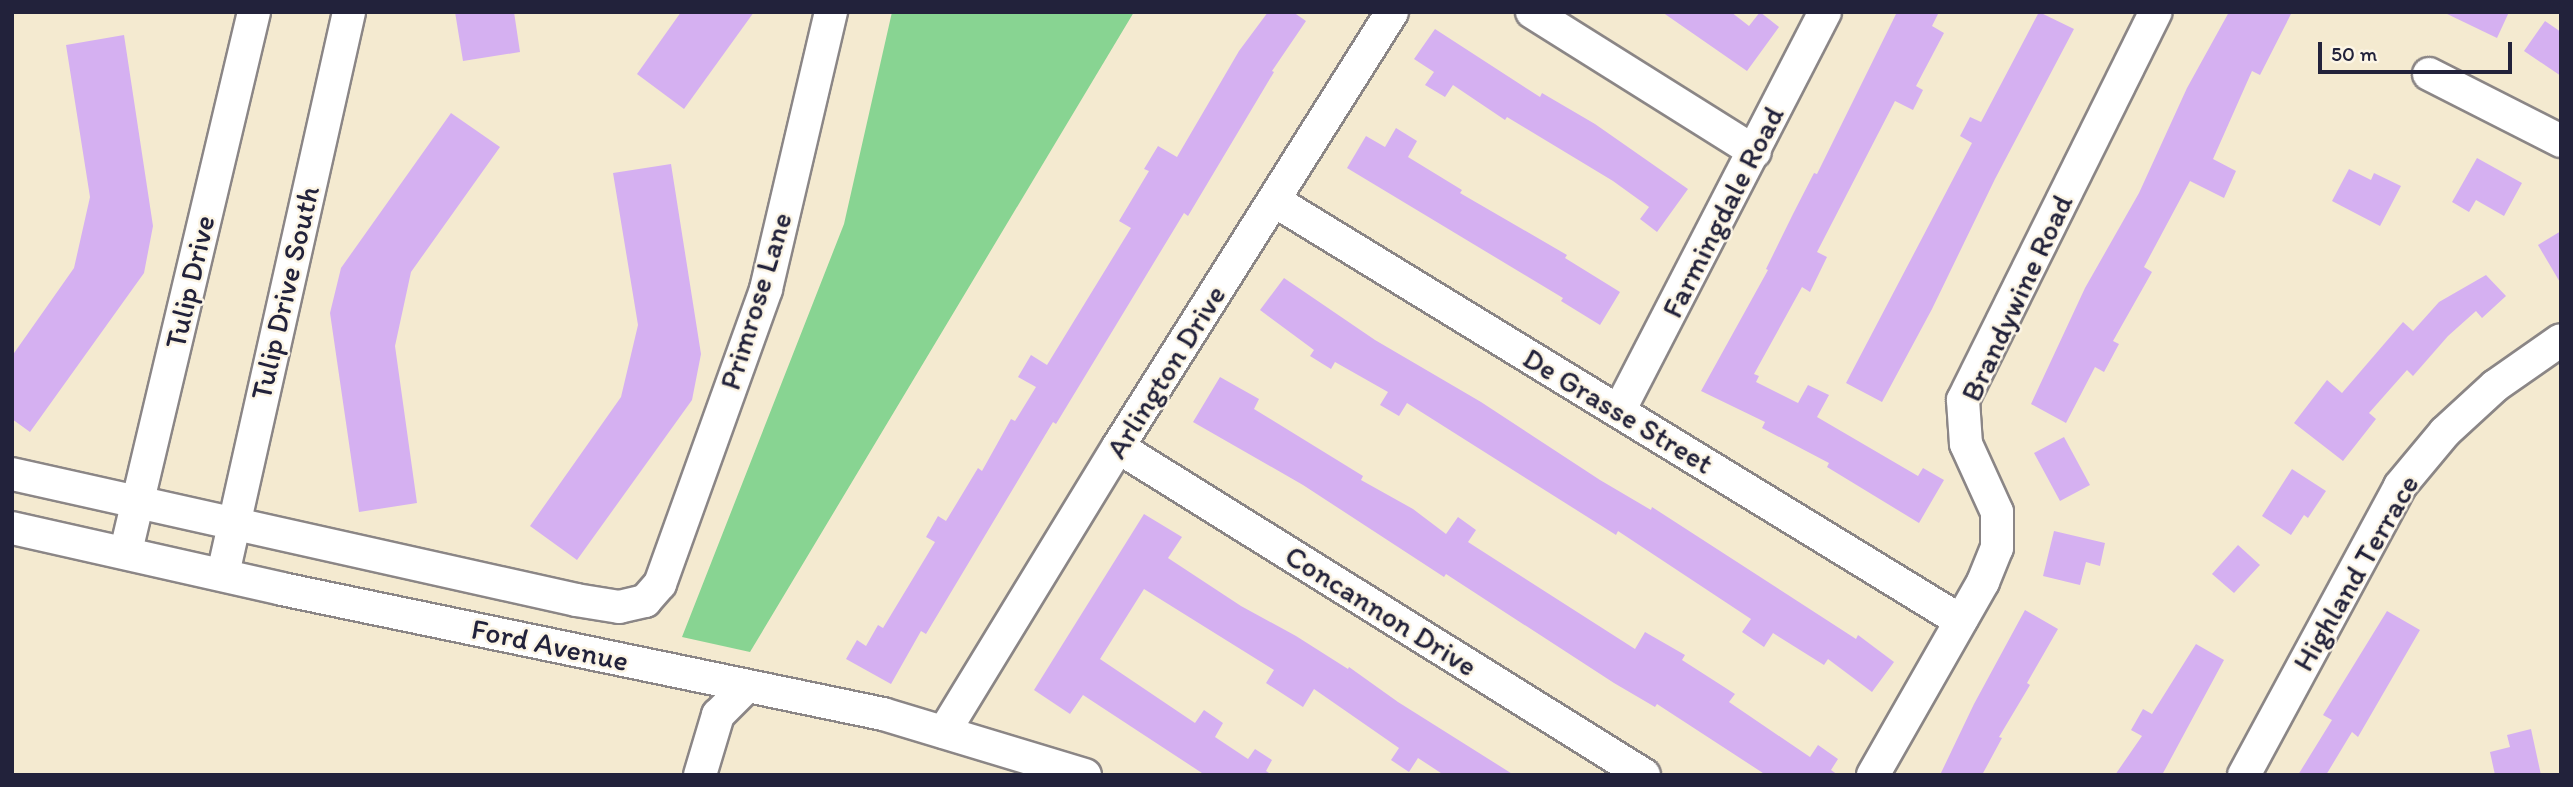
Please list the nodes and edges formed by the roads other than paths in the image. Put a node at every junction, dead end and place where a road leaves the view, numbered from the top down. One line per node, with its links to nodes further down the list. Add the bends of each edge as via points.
1 (254, 12): 16 (street, Tulip Drive)
2 (349, 12): 17 (street, Tulip Drive South)
3 (831, 12): 17 (street, Primrose Lane, via 766,289 660,584 645,601 619,607)
4 (1392, 12): 11 (street, Arlington Drive)
5 (1532, 12): 10 (street)
6 (1825, 12): 10 (street, Farmingdale Road)
7 (2156, 12): 21 (street, Brandywine Road, via 1963,400 1966,444 1997,512 1997,548)
8 (2429, 74): 9 (street)
9 (2561, 141)
10 (1755, 152): 13 (street, Farmingdale Road)
11 (1275, 201): 13 (street, De Grasse Street); 14 (street, Arlington Drive)
12 (2557, 348): 29 (street, Highland Terrace, via 2495,386 2455,422 2400,486)
13 (1619, 411): 21 (street, De Grasse Street)
14 (1118, 447): 23 (street, Arlington Drive); 27 (street, Concannon Drive)
15 (12, 474): 16 (street)
16 (138, 502): 17 (street); 19 (street, Tulip Drive)
17 (233, 522): 20 (street, Tulip Drive South)
18 (12, 528): 19 (street, Ford Avenue)
19 (126, 551): 20 (street, Ford Avenue)
20 (223, 574): 22 (street, Ford Avenue)
21 (1961, 621): 28 (street, Brandywine Road)
22 (747, 686): 23 (street, Ford Avenue, via 883,714); 25 (street, via 718,715)
23 (944, 732): 24 (street, Ford Avenue)
24 (1032, 767): 26 (street, Ford Avenue)
25 (700, 775)
26 (1085, 775)
27 (1644, 775)
28 (1872, 775)
29 (2244, 775)

